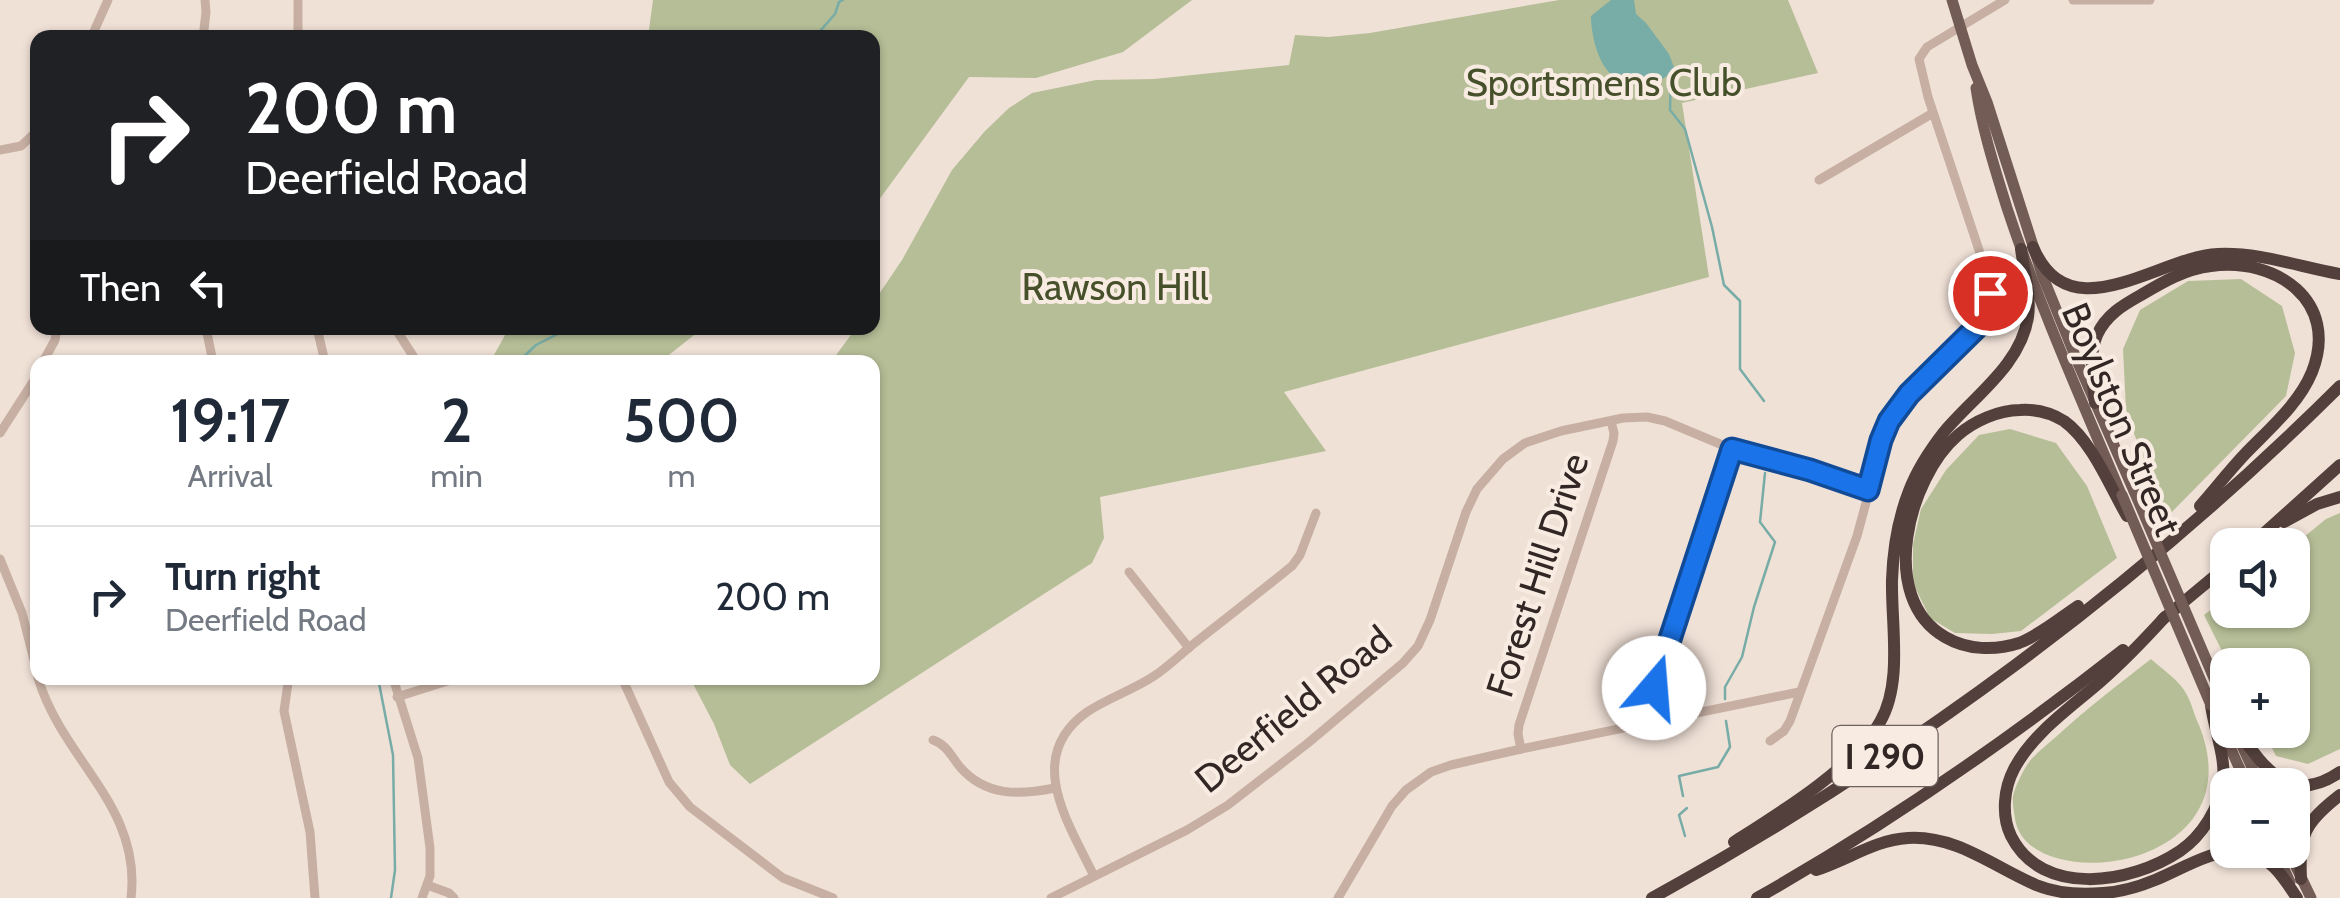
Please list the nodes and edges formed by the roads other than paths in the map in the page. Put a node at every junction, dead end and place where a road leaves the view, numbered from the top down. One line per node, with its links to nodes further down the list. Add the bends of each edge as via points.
1 (108, 0): 9 (street)
2 (205, 0): 10 (street)
3 (298, 0): 11 (street)
4 (1952, 0): 8 (main road, Boylston Street)
5 (2004, 0): 8 (street)
6 (2073, 0): 7 (street)
7 (2150, 0)
8 (1960, 26): 12 (street, via 1919,59); 16 (main road, Boylston Street, via 1990,148)
9 (94, 30)
10 (204, 30)
11 (298, 30)
12 (1933, 113): 15 (street); 25 (street, via 1987,274 1988,309 1974,332 1896,410)
13 (30, 138): 14 (street)
14 (0, 150)
15 (1819, 180)
16 (2027, 248): 17 (highway, via 2057,279 2090,289 2215,254); 20 (main road, Boylston Street); 26 (main road, Boylston Street, via 2046,318); 62 (highway, via 2028,321 2022,336 2004,368 1929,452 1900,520 1892,581 1893,683 1880,724 1810,790)
17 (2340, 274)
18 (30, 386): 22 (street)
19 (2340, 386): 32 (highway, I 290)
20 (2095, 402): 26 (main road, Boylston Street); 32 (highway, via 2092,351 2103,325 2170,278 2207,266 2251,267 2283,277 2308,302 2318,345 2307,383)
21 (1611, 420): 23 (street, Deerfield Road, via 1659,419); 54 (street, Forest Hill Drive, via 1614,439 1518,729); 60 (street, Deerfield Road, via 1525,443 1481,482 1429,624 1403,663 1232,802)
22 (0, 433)
23 (1732, 449): 25 (street, Deerfield Road); 49 (street, via 1652,694)
24 (2340, 465): 29 (highway)
25 (1868, 490): 47 (street)
26 (2124, 494): 31 (highway, bridge); 34 (highway, via 2065,422 2031,410 1996,414 1956,436 1927,478 1908,538 1907,582 1931,628 1980,648 2021,642); 40 (main road, Boylston Street, bridge)
27 (2340, 496): 30 (highway)
28 (1316, 513): 39 (street, via 1292,566)
29 (2270, 528)
30 (2272, 528)
31 (2136, 531): 41 (main road, Boylston Street, bridge)
32 (2170, 541): 34 (highway, I 290)
33 (0, 559): 38 (street)
34 (2134, 571): 62 (highway, I 290, via 1897,748)
35 (1129, 572): 39 (street)
36 (2210, 581): 37 (highway, I 290)
37 (2165, 618): 52 (highway, via 2041,733 2015,766 2007,787 2007,827 2028,858 2057,876 2107,878 2146,868 2182,850 2201,830 2222,786); 61 (highway, I 290, via 1992,749)
38 (30, 645)
39 (1188, 648): 56 (street, via 1074,723 1057,751)
40 (2210, 683)
41 (2210, 684)
42 (41, 685): 65 (street, via 55,720 124,829)
43 (288, 685): 66 (street, via 284,711 310,832)
44 (395, 685): 48 (street)
45 (434, 685): 48 (street)
46 (625, 685): 69 (street, via 678,795 783,878)
47 (1799, 692): 49 (street); 51 (street, via 1787,726)
48 (398, 696): 64 (street, via 420,769)
49 (1654, 722): 54 (street)
50 (933, 740): 56 (street, via 993,789 1024,794)
51 (1770, 741)
52 (2222, 748)
53 (2250, 748): 55 (highway, via 2290,784 2315,785)
54 (1521, 750): 71 (street, via 1451,765 1414,783 1392,806)
55 (2340, 772)
56 (1056, 788): 60 (street)
57 (2340, 795): 63 (highway, via 2304,836)
58 (2283, 868): 74 (main road)
59 (2296, 868): 63 (main road)
60 (1094, 876): 70 (street, Deerfield Road)
61 (1794, 877): 73 (highway, I 290); 74 (highway, via 1873,844 1918,837 1955,845 2041,886 2081,894 2139,886 2241,851 2274,866)
62 (1684, 879): 72 (highway, I 290)
63 (2301, 880): 75 (main road)
64 (428, 885): 67 (street); 68 (street)
65 (131, 898)
66 (315, 898)
67 (422, 898)
68 (454, 898)
69 (833, 898)
70 (1051, 898)
71 (1338, 898)
72 (1652, 898)
73 (1757, 898)
74 (2297, 898)
75 (2311, 898)

